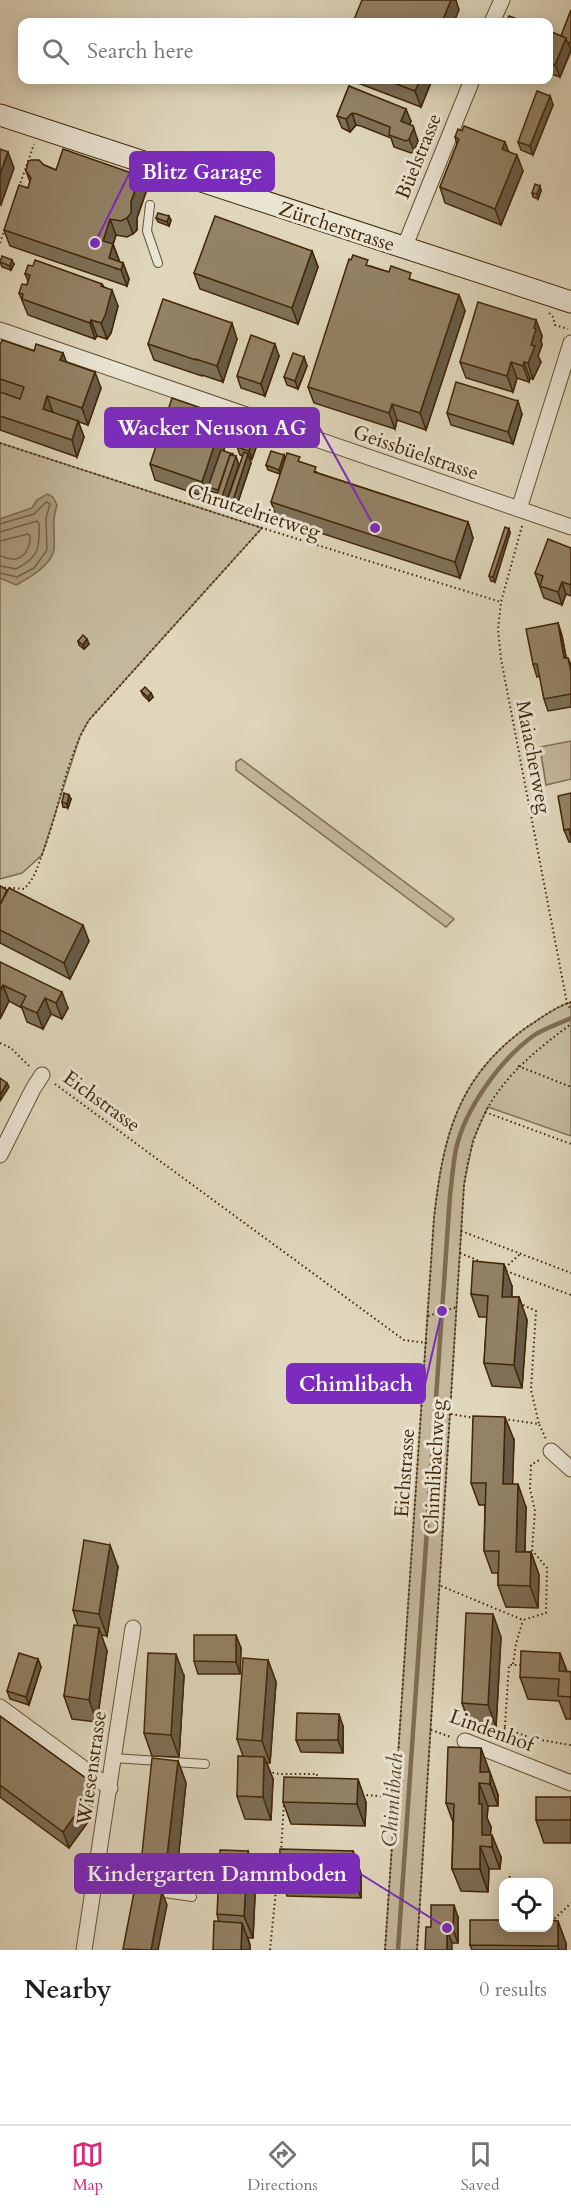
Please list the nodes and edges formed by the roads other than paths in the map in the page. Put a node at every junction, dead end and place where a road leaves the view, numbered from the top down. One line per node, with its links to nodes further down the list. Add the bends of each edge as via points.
1 (502, 0): 2 (street)
2 (494, 18)
3 (470, 84): 6 (street, Büelstrasse)
4 (0, 115): 6 (main road, Zürcherstrasse)
5 (150, 205): 7 (lane, via 147,231)
6 (404, 248): 8 (main road, Zürcherstrasse)
7 (158, 263)
8 (571, 302)
9 (0, 330): 11 (street, Geissbüelstrasse)
10 (571, 344): 11 (street)
11 (519, 509): 12 (street, Geissbüelstrasse)
12 (571, 527)
13 (42, 1075): 14 (street)
14 (0, 1155)
15 (551, 1452): 16 (street)
16 (571, 1470)
17 (133, 1628): 20 (street, Wiesenstrasse)
18 (0, 1707): 23 (street)
19 (465, 1741): 22 (street, Lindenhof)
20 (113, 1758): 21 (lane); 23 (street, Wiesenstrasse)
21 (205, 1764)
22 (571, 1783)
23 (110, 1788): 24 (street, Wiesenstrasse)
24 (95, 1883): 25 (lane); 26 (street, Wiesenstrasse)
25 (192, 1897)
26 (84, 1950)

